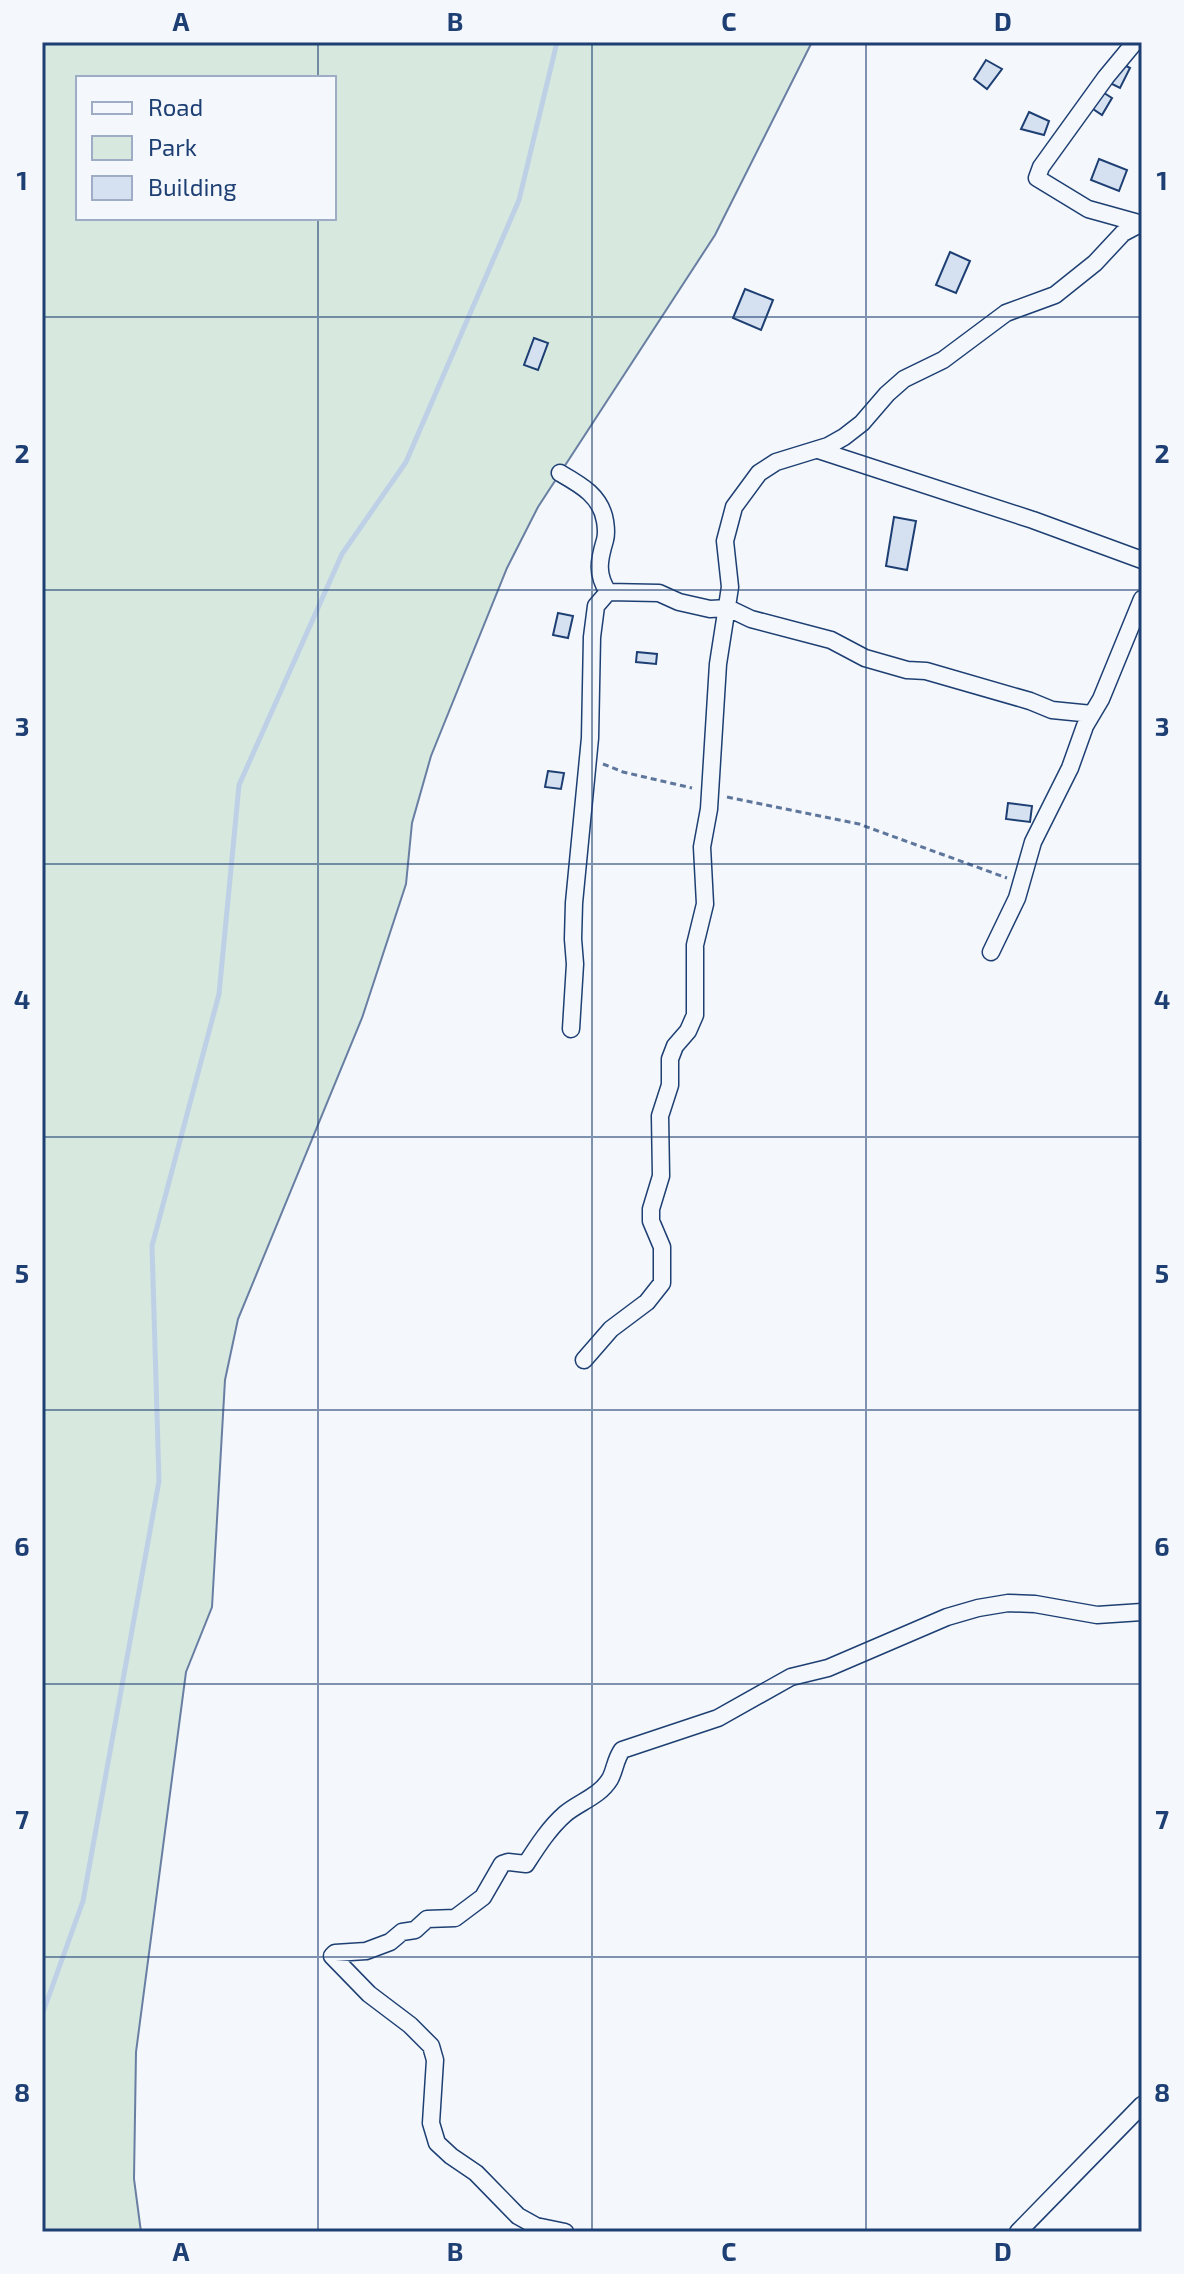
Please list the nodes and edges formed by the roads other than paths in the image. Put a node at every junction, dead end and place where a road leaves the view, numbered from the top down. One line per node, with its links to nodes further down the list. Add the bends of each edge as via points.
1 (1135, 42): 2 (street, via 1037,178 1088,209)
2 (1141, 224): 3 (street, via 1123,233 1055,295 1006,313 943,360 904,379 844,437)
3 (817, 449): 5 (street); 8 (street, via 759,473 734,507 725,541)
4 (560, 473): 6 (street, via 587,488 603,508 607,536 599,579)
5 (1142, 560)
6 (608, 592): 8 (street, via 659,593 710,609); 11 (street, via 596,606 592,637)
7 (1142, 599): 9 (street)
8 (728, 608): 9 (street, via 831,640 865,658 1052,710); 12 (street, via 702,847 705,904 695,945 695,1015 670,1059 670,1085 660,1116 661,1176 651,1221 662,1247 662,1283)
9 (1092, 714): 10 (street, via 1033,842)
10 (991, 952)
11 (571, 1029)
12 (584, 1360)
13 (1142, 1612): 15 (street, via 1097,1615 1008,1603 978,1608 828,1668 782,1680 718,1718 622,1750 610,1779 597,1793 557,1822 526,1864 502,1864 483,1897 455,1918 427,1919 390,1942 332,1956 431,2046 431,2123 437,2143 518,2216)
14 (1142, 2105): 16 (street)
15 (565, 2232)
16 (1018, 2232)

